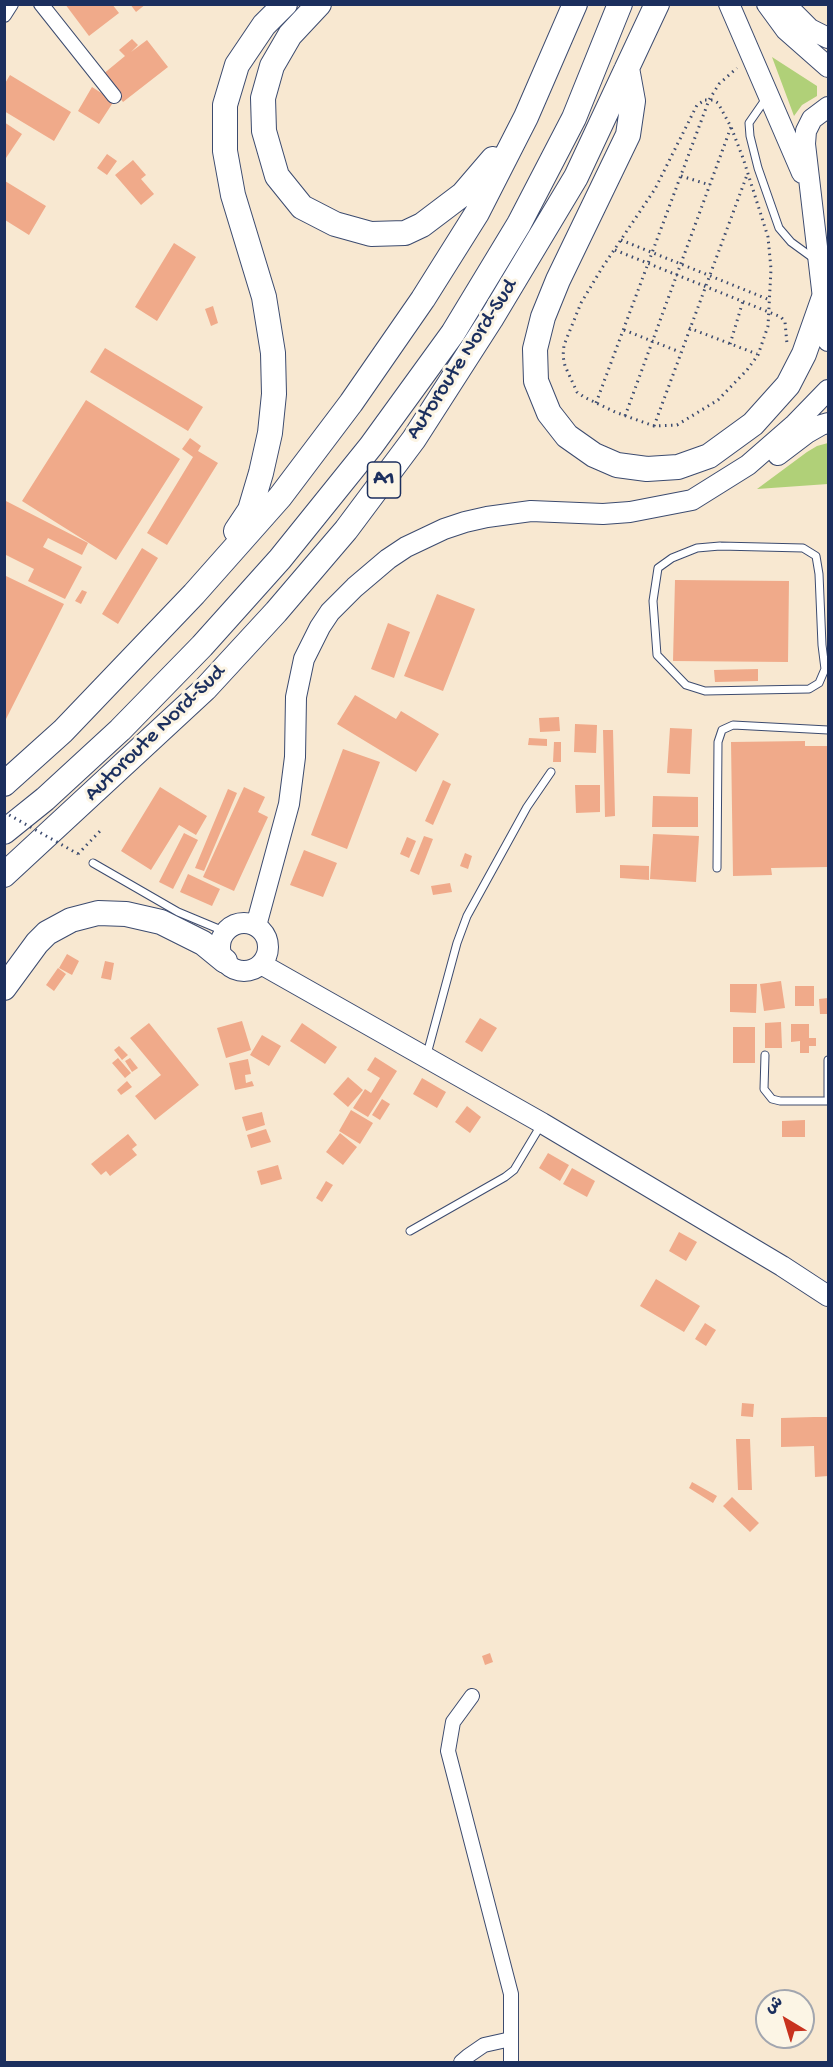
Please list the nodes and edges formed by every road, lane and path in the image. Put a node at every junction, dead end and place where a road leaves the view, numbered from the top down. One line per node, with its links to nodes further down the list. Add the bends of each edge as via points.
1 (11, 4): 11 (street)
2 (41, 4): 16 (street)
3 (285, 4): 52 (highway, via 264,25 237,65 225,105 225,152 233,195 264,297 273,353 270,433 250,510)
4 (320, 4): 19 (highway, via 290,35 272,66 262,98 264,131 277,176 302,207 334,224 370,234 405,233 463,194)
5 (575, 4): 19 (highway)
6 (620, 4): 59 (highway, Autoroute Nord-Sud / A1, via 574,118 519,224 453,333 371,446 280,559 202,646 120,730)
7 (657, 4): 14 (highway, Autoroute Nord-Sud / A1)
8 (729, 4): 15 (main road)
9 (767, 4): 13 (main road, via 786,30)
10 (785, 4): 12 (main road, via 810,29)
11 (4, 15)
12 (828, 38)
13 (828, 67)
14 (627, 68): 35 (highway, via 633,101 628,135 554,289 535,350 536,381 549,413 567,436 617,465 647,469 678,467 709,456 753,424 788,385); 62 (highway, Autoroute Nord-Sud / A1, via 576,177 497,309 414,439 346,530 205,689)
15 (768, 95): 24 (main road); 28 (lane, via 749,123 758,168 779,228)
16 (114, 96)
17 (710, 100): 20 (path, via 718,103); 22 (path); 25 (path, via 697,105 655,189)
18 (828, 107): 24 (main road, via 812,119 807,131)
19 (525, 117): 52 (highway, via 477,213 417,309 280,497)
20 (730, 127): 21 (path); 23 (path)
21 (747, 173): 32 (path); 34 (path, via 770,246)
22 (681, 176): 23 (path); 27 (path)
23 (710, 185): 30 (path)
24 (811, 194): 28 (main road)
25 (621, 240): 26 (path); 27 (path)
26 (615, 250): 29 (path); 47 (path, via 581,303 564,345 563,356 573,386)
27 (652, 252): 29 (path); 30 (path)
28 (818, 261): 35 (main road)
29 (648, 263): 31 (path); 39 (path)
30 (681, 264): 31 (path); 32 (path)
31 (677, 275): 33 (path); 41 (path)
32 (709, 275): 33 (path); 34 (path)
33 (705, 286): 36 (path); 38 (path)
34 (770, 300): 37 (path)
35 (823, 300): 40 (main road)
36 (743, 301): 37 (path); 42 (path)
37 (769, 312): 43 (path, via 785,322); 45 (path)
38 (689, 328): 42 (path); 44 (path)
39 (624, 330): 41 (path); 47 (path)
40 (828, 341)
41 (652, 342): 44 (path); 48 (path)
42 (730, 344): 45 (path)
43 (789, 349)
44 (680, 352): 50 (path)
45 (758, 355): 50 (path, via 734,385 701,412 677,425)
46 (828, 390): 51 (main road, via 748,465)
47 (596, 404): 48 (path)
48 (625, 416): 50 (path)
49 (828, 423): 51 (main road, via 807,433 737,482)
50 (654, 426)
51 (692, 500): 63 (main road, via 630,512 531,511 465,522 406,547 342,598 311,643 299,678 293,781)
52 (194, 594): 56 (highway, via 63,731)
53 (825, 645): 53 (lane, via 816,556 803,548 697,548 658,568 653,602 657,655 686,685 705,691 809,689 819,683 825,669)
54 (828, 730): 61 (lane, via 733,725 722,730 718,742)
55 (551, 772): 69 (lane, via 527,807 467,916)
56 (4, 784)
57 (4, 812): 58 (path, bridge, via 78,854)
58 (101, 830)
59 (4, 832)
60 (93, 863): 64 (lane, via 178,912)
61 (717, 868)
62 (4, 875)
63 (256, 926): 64 (main road, via 240,923); 66 (main road, via 268,946)
64 (226, 932): 65 (main road, via 220,949)
65 (225, 961): 66 (main road, via 238,970); 67 (highway, via 203,943 161,922 98,913 71,920 47,933)
66 (261, 964): 69 (main road)
67 (4, 988)
68 (765, 1055): 73 (lane, via 764,1089 772,1099)
69 (426, 1057): 74 (main road)
70 (828, 1060): 71 (lane)
71 (828, 1078): 72 (lane)
72 (828, 1096)
73 (828, 1101)
74 (542, 1123): 75 (lane, via 514,1170); 76 (main road)
75 (410, 1231)
76 (782, 1266): 77 (main road, via 802,1270); 78 (main road)
77 (828, 1284)
78 (828, 1296)
79 (472, 1696): 80 (street, via 453,1722 448,1751 511,1994)
80 (511, 2039): 81 (street, via 484,2045); 82 (street)
81 (461, 2062)
82 (511, 2062)

